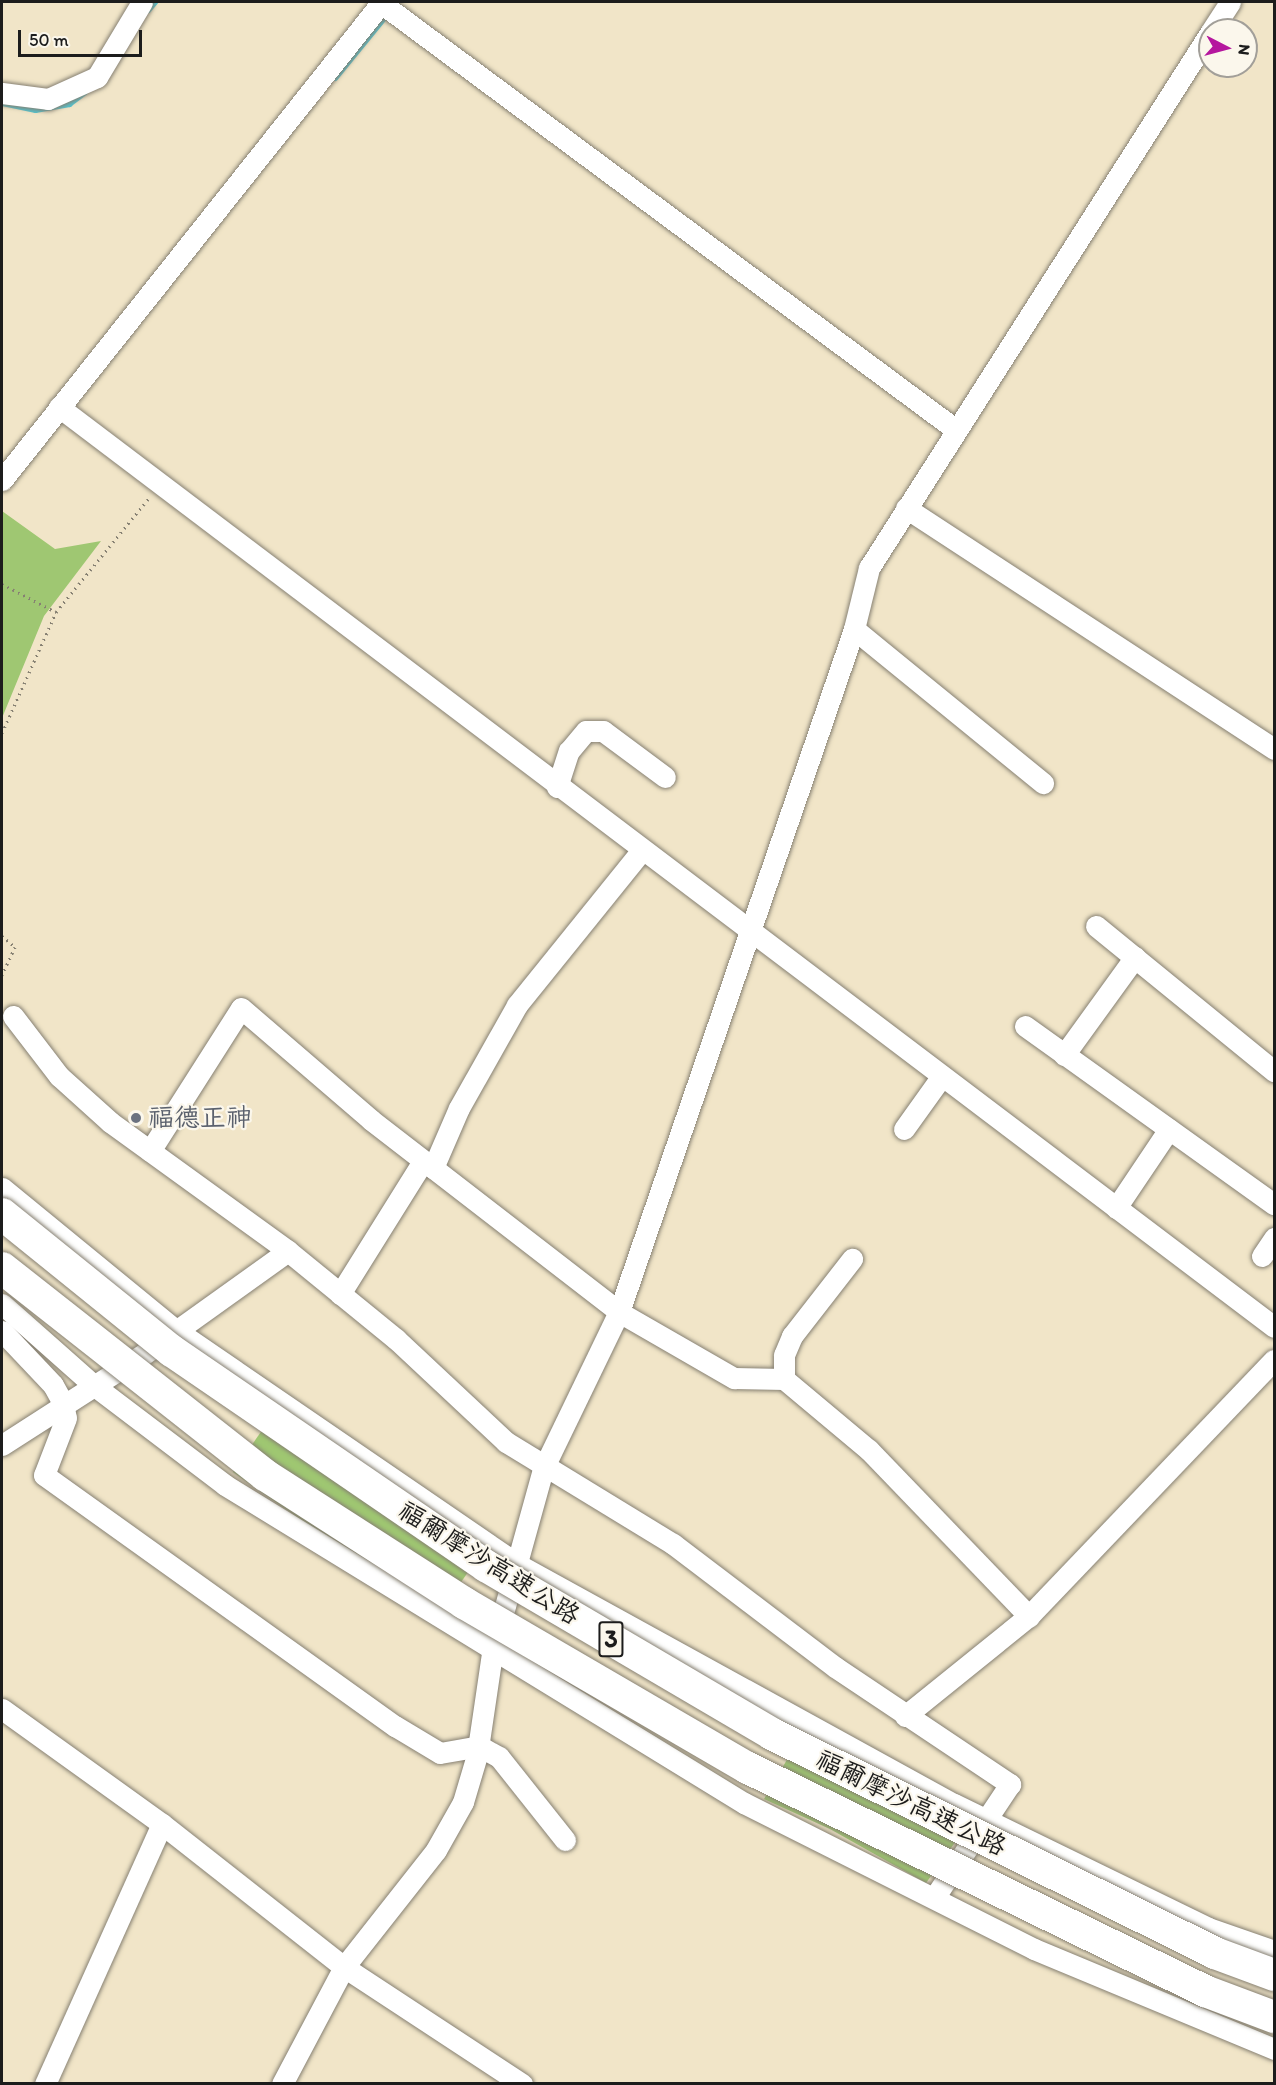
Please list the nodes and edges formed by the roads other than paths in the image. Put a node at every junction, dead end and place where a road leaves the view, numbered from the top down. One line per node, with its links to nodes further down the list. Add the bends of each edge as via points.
1 (142, 2): 6 (street, via 97,77 48,99)
2 (1230, 2): 4 (street)
3 (386, 6): 7 (street); 8 (street)
4 (1220, 18)
5 (1198, 51): 8 (street)
6 (2, 93)
7 (64, 411): 9 (street); 15 (street, via 158,487)
8 (955, 429): 10 (street)
9 (2, 480)
10 (906, 508): 11 (street, via 869,568); 12 (street)
11 (854, 629): 14 (street); 18 (street)
12 (1275, 749)
13 (665, 777): 15 (street, via 603,731 586,731 569,751)
14 (1043, 783)
15 (557, 787): 16 (street)
16 (642, 850): 18 (street); 28 (street, via 517,1005)
17 (1096, 926): 19 (street)
18 (751, 932): 24 (street); 40 (street)
19 (1135, 957): 22 (street); 23 (street)
20 (13, 1016): 27 (street, via 59,1076)
21 (1024, 1026): 22 (street)
22 (1064, 1054): 26 (street)
23 (1275, 1071)
24 (942, 1076): 25 (street); 31 (street)
25 (904, 1129)
26 (1169, 1129): 30 (street); 31 (street)
27 (150, 1151): 28 (street, via 241,1008); 34 (street)
28 (428, 1165): 38 (street); 40 (street)
29 (2, 1188): 43 (street)
30 (1275, 1204)
31 (1116, 1208): 41 (street)
32 (2, 1214): 64 (highway, 福爾摩沙高速公路 / 3, bridge, via 172,1351 486,1566 772,1734 1215,1953)
33 (1275, 1238): 35 (street)
34 (288, 1251): 38 (street); 43 (street)
35 (1262, 1256)
36 (852, 1259): 45 (street, via 803,1317 784,1355)
37 (2, 1268): 66 (highway, 福爾摩沙高速公路 / 3, bridge, via 265,1475 464,1603 748,1768 1205,1991)
38 (340, 1294): 49 (street)
39 (2, 1304): 46 (street)
40 (619, 1312): 45 (street, via 734,1378); 49 (street)
41 (1275, 1327)
42 (2, 1331): 47 (street, via 53,1385)
43 (177, 1331): 46 (street); 50 (street)
44 (1275, 1360): 51 (street)
45 (784, 1379): 51 (street, via 869,1450)
46 (92, 1384): 47 (street); 52 (street, via 225,1485)
47 (63, 1403): 48 (street); 55 (street, via 66,1418 44,1474 395,1726 440,1753)
48 (2, 1445)
49 (543, 1469): 50 (street); 54 (street, via 673,1544)
50 (517, 1564): 52 (street); 56 (street)
51 (1029, 1616): 54 (street)
52 (492, 1653): 55 (street); 59 (street, via 744,1803)
53 (2, 1709): 57 (street)
54 (905, 1716): 56 (street, via 1010,1784)
55 (479, 1746): 58 (street, via 499,1757); 63 (street, via 463,1802 436,1850)
56 (983, 1818): 59 (street); 60 (street)
57 (162, 1824): 63 (street); 69 (street)
58 (565, 1840)
59 (936, 1895): 65 (street, via 1034,1949)
60 (1208, 1928): 61 (street); 65 (street, via 1211,1941 1185,2001)
61 (1239, 1939): 62 (street); 67 (street, via 1224,1945 1199,2002)
62 (1275, 1951)
63 (344, 1967): 70 (street); 71 (street)
64 (1275, 1975)
65 (1168, 2007): 67 (street)
66 (1275, 2017)
67 (1201, 2021): 68 (street)
68 (1275, 2049)
69 (45, 2084)
70 (282, 2084)
71 (522, 2084)

